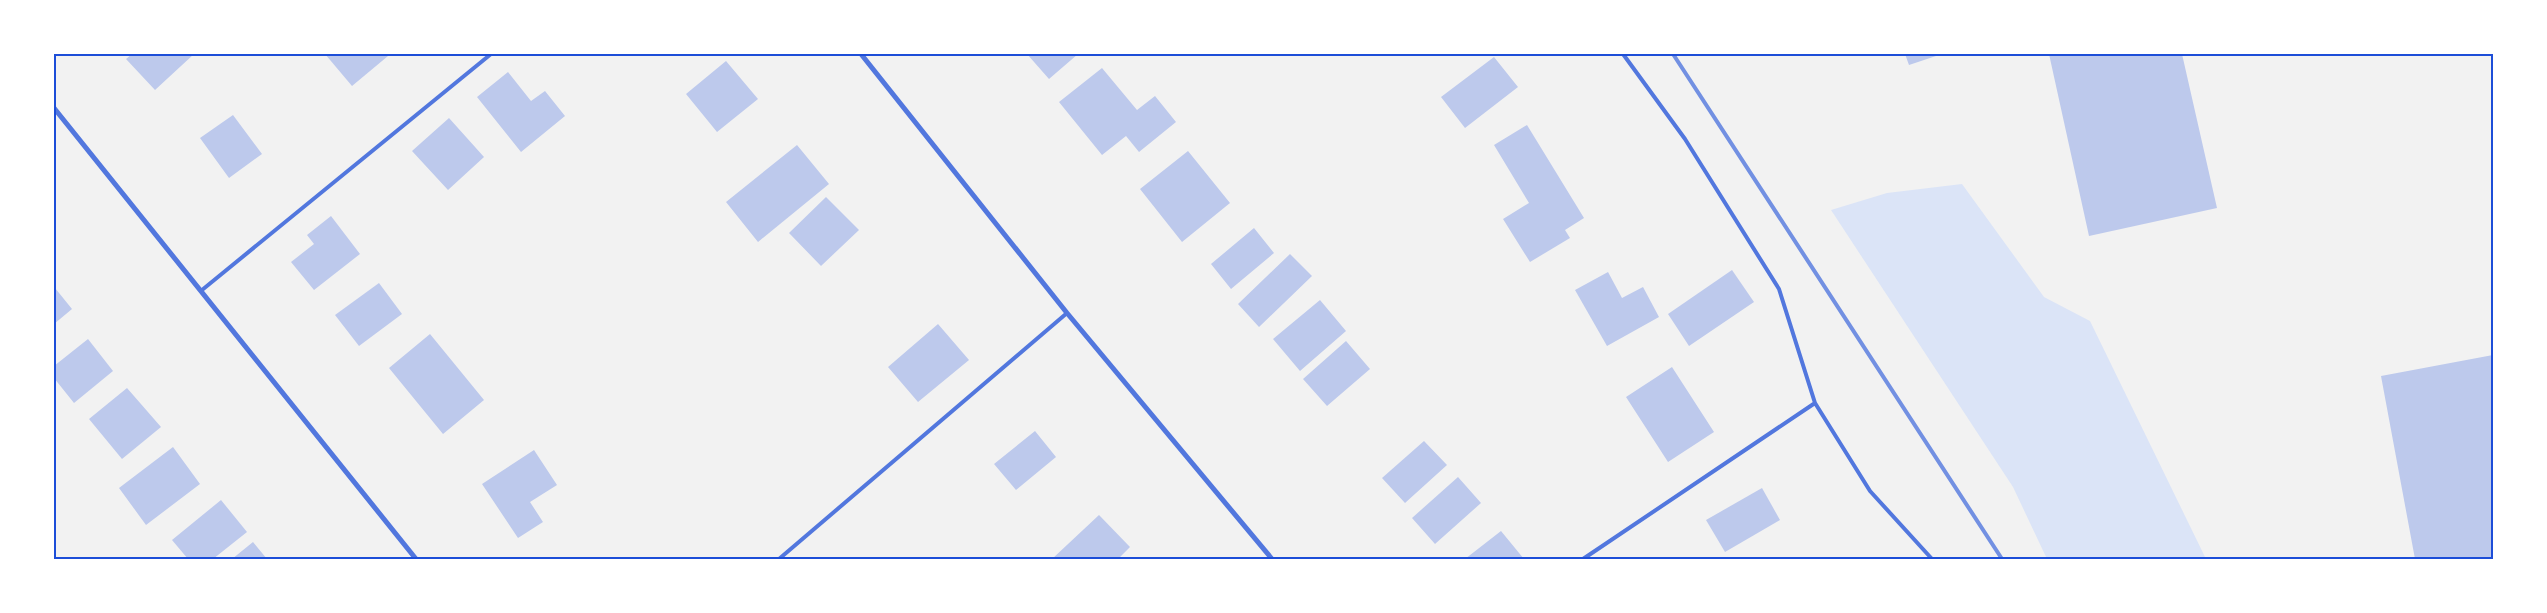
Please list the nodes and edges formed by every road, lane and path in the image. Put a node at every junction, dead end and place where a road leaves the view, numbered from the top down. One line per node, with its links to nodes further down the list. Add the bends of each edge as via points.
1 (491, 54): 5 (lane)
2 (861, 54): 6 (street)
3 (1623, 54): 7 (lane, via 1684,139 1779,289)
4 (54, 108): 5 (street)
5 (202, 290): 8 (street)
6 (1067, 313): 9 (lane); 10 (street)
7 (1815, 403): 11 (lane); 12 (lane, via 1870,491)
8 (416, 559)
9 (778, 559)
10 (1272, 559)
11 (1583, 559)
12 (1932, 559)

